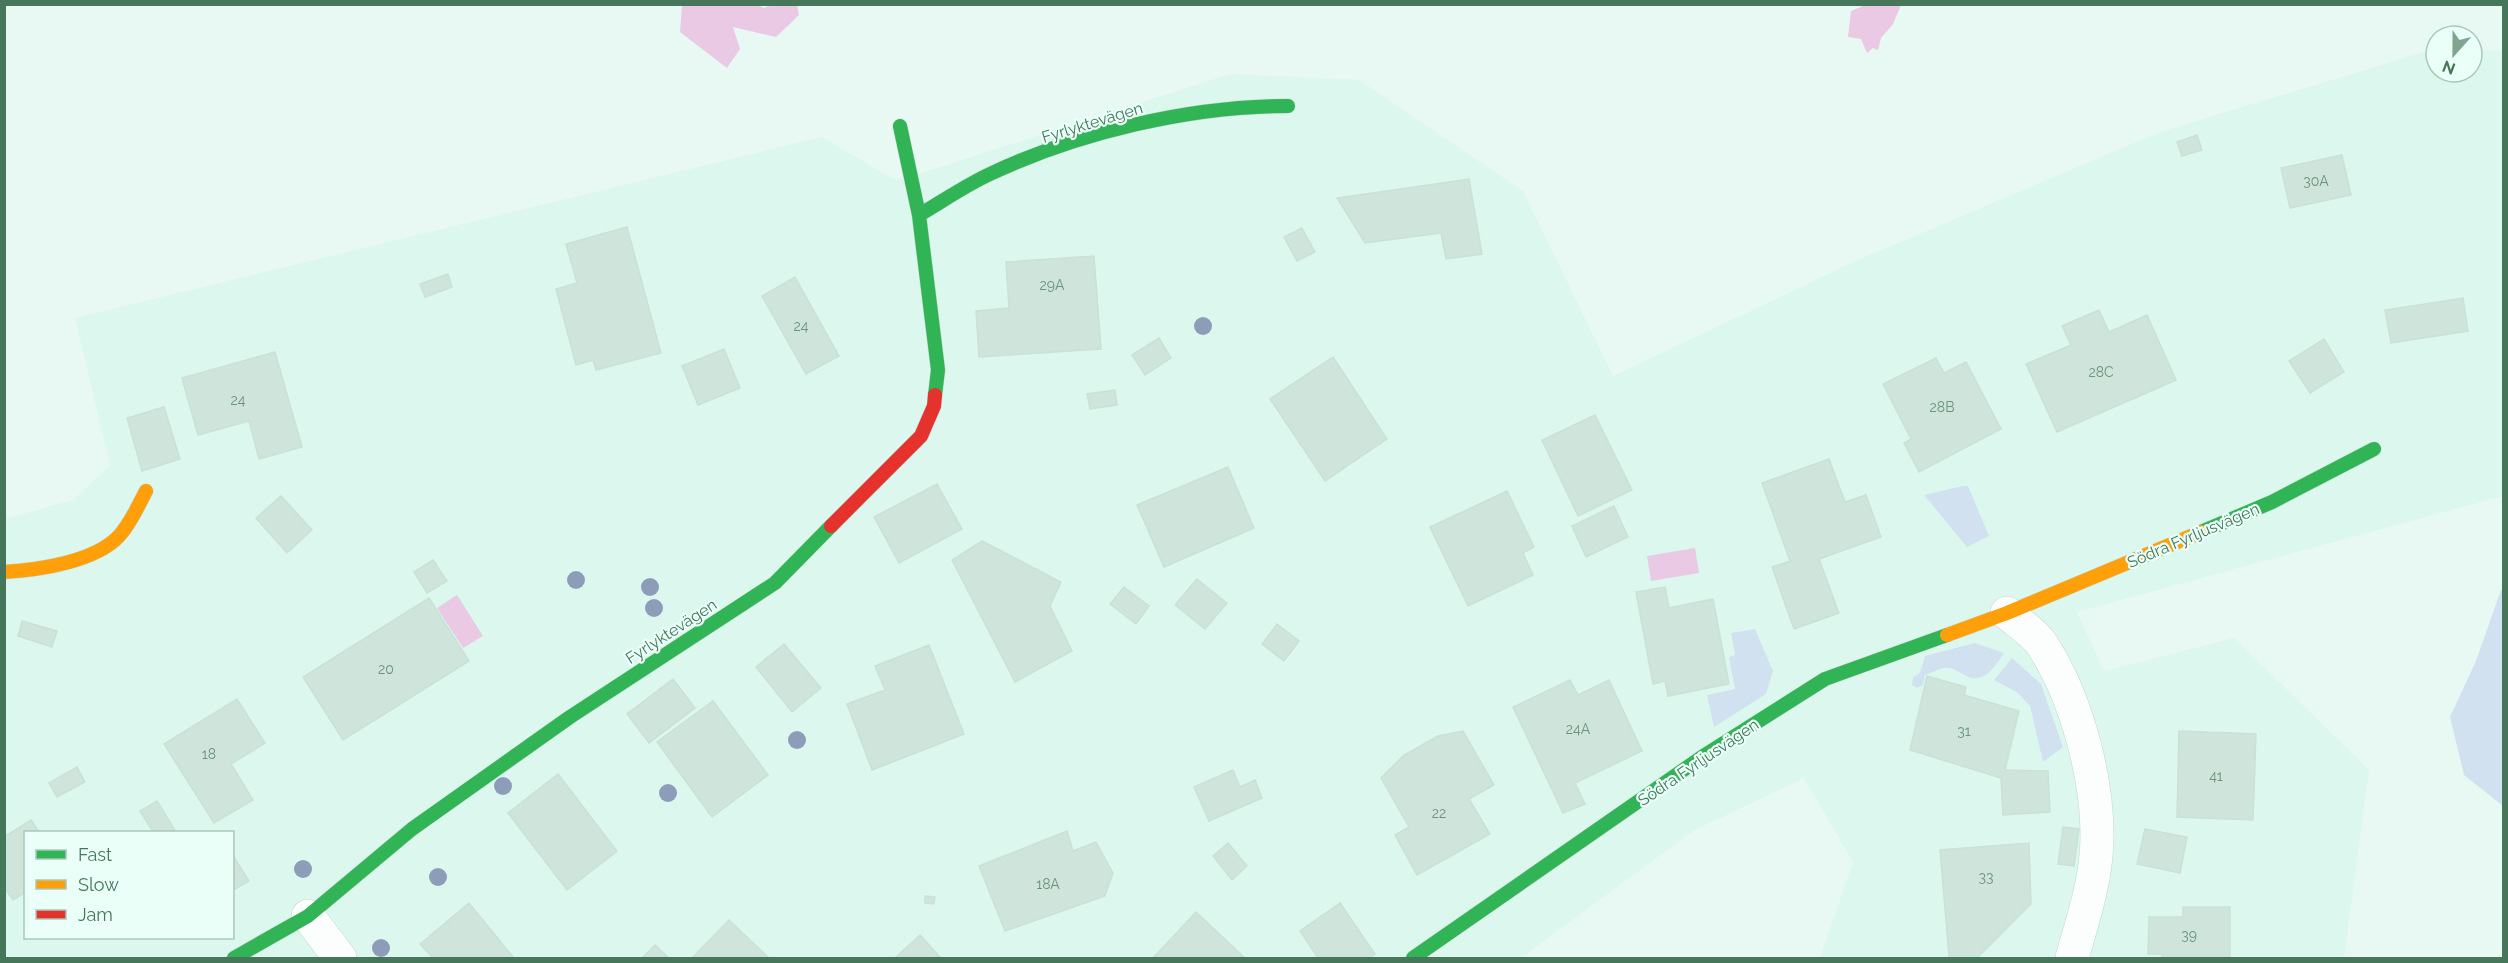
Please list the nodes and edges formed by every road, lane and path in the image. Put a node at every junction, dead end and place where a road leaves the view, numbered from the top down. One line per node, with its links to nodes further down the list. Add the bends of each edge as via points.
1 (1288, 106): 3 (street, Fyrlyktevägen, via 1244,105 1189,112 1107,132 980,179)
2 (900, 126): 3 (street, Fyrlyktevägen)
3 (919, 215): 8 (street, Fyrlyktevägen, via 938,370 934,406 921,436 775,583 570,717 412,829)
4 (2374, 449): 7 (street, Södra Fyrljusvägen, via 2272,502)
5 (146, 491): 6 (street, via 132,519 113,542 85,556)
6 (4, 572)
7 (2007, 613): 11 (street, Södra Fyrljusvägen, via 1825,679 1702,757); 12 (street, via 2039,641 2056,671 2090,767 2098,820 2096,859)
8 (308, 915): 9 (street, Fyrlyktevägen); 10 (street)
9 (234, 958)
10 (340, 958)
11 (1413, 958)
12 (2072, 958)

